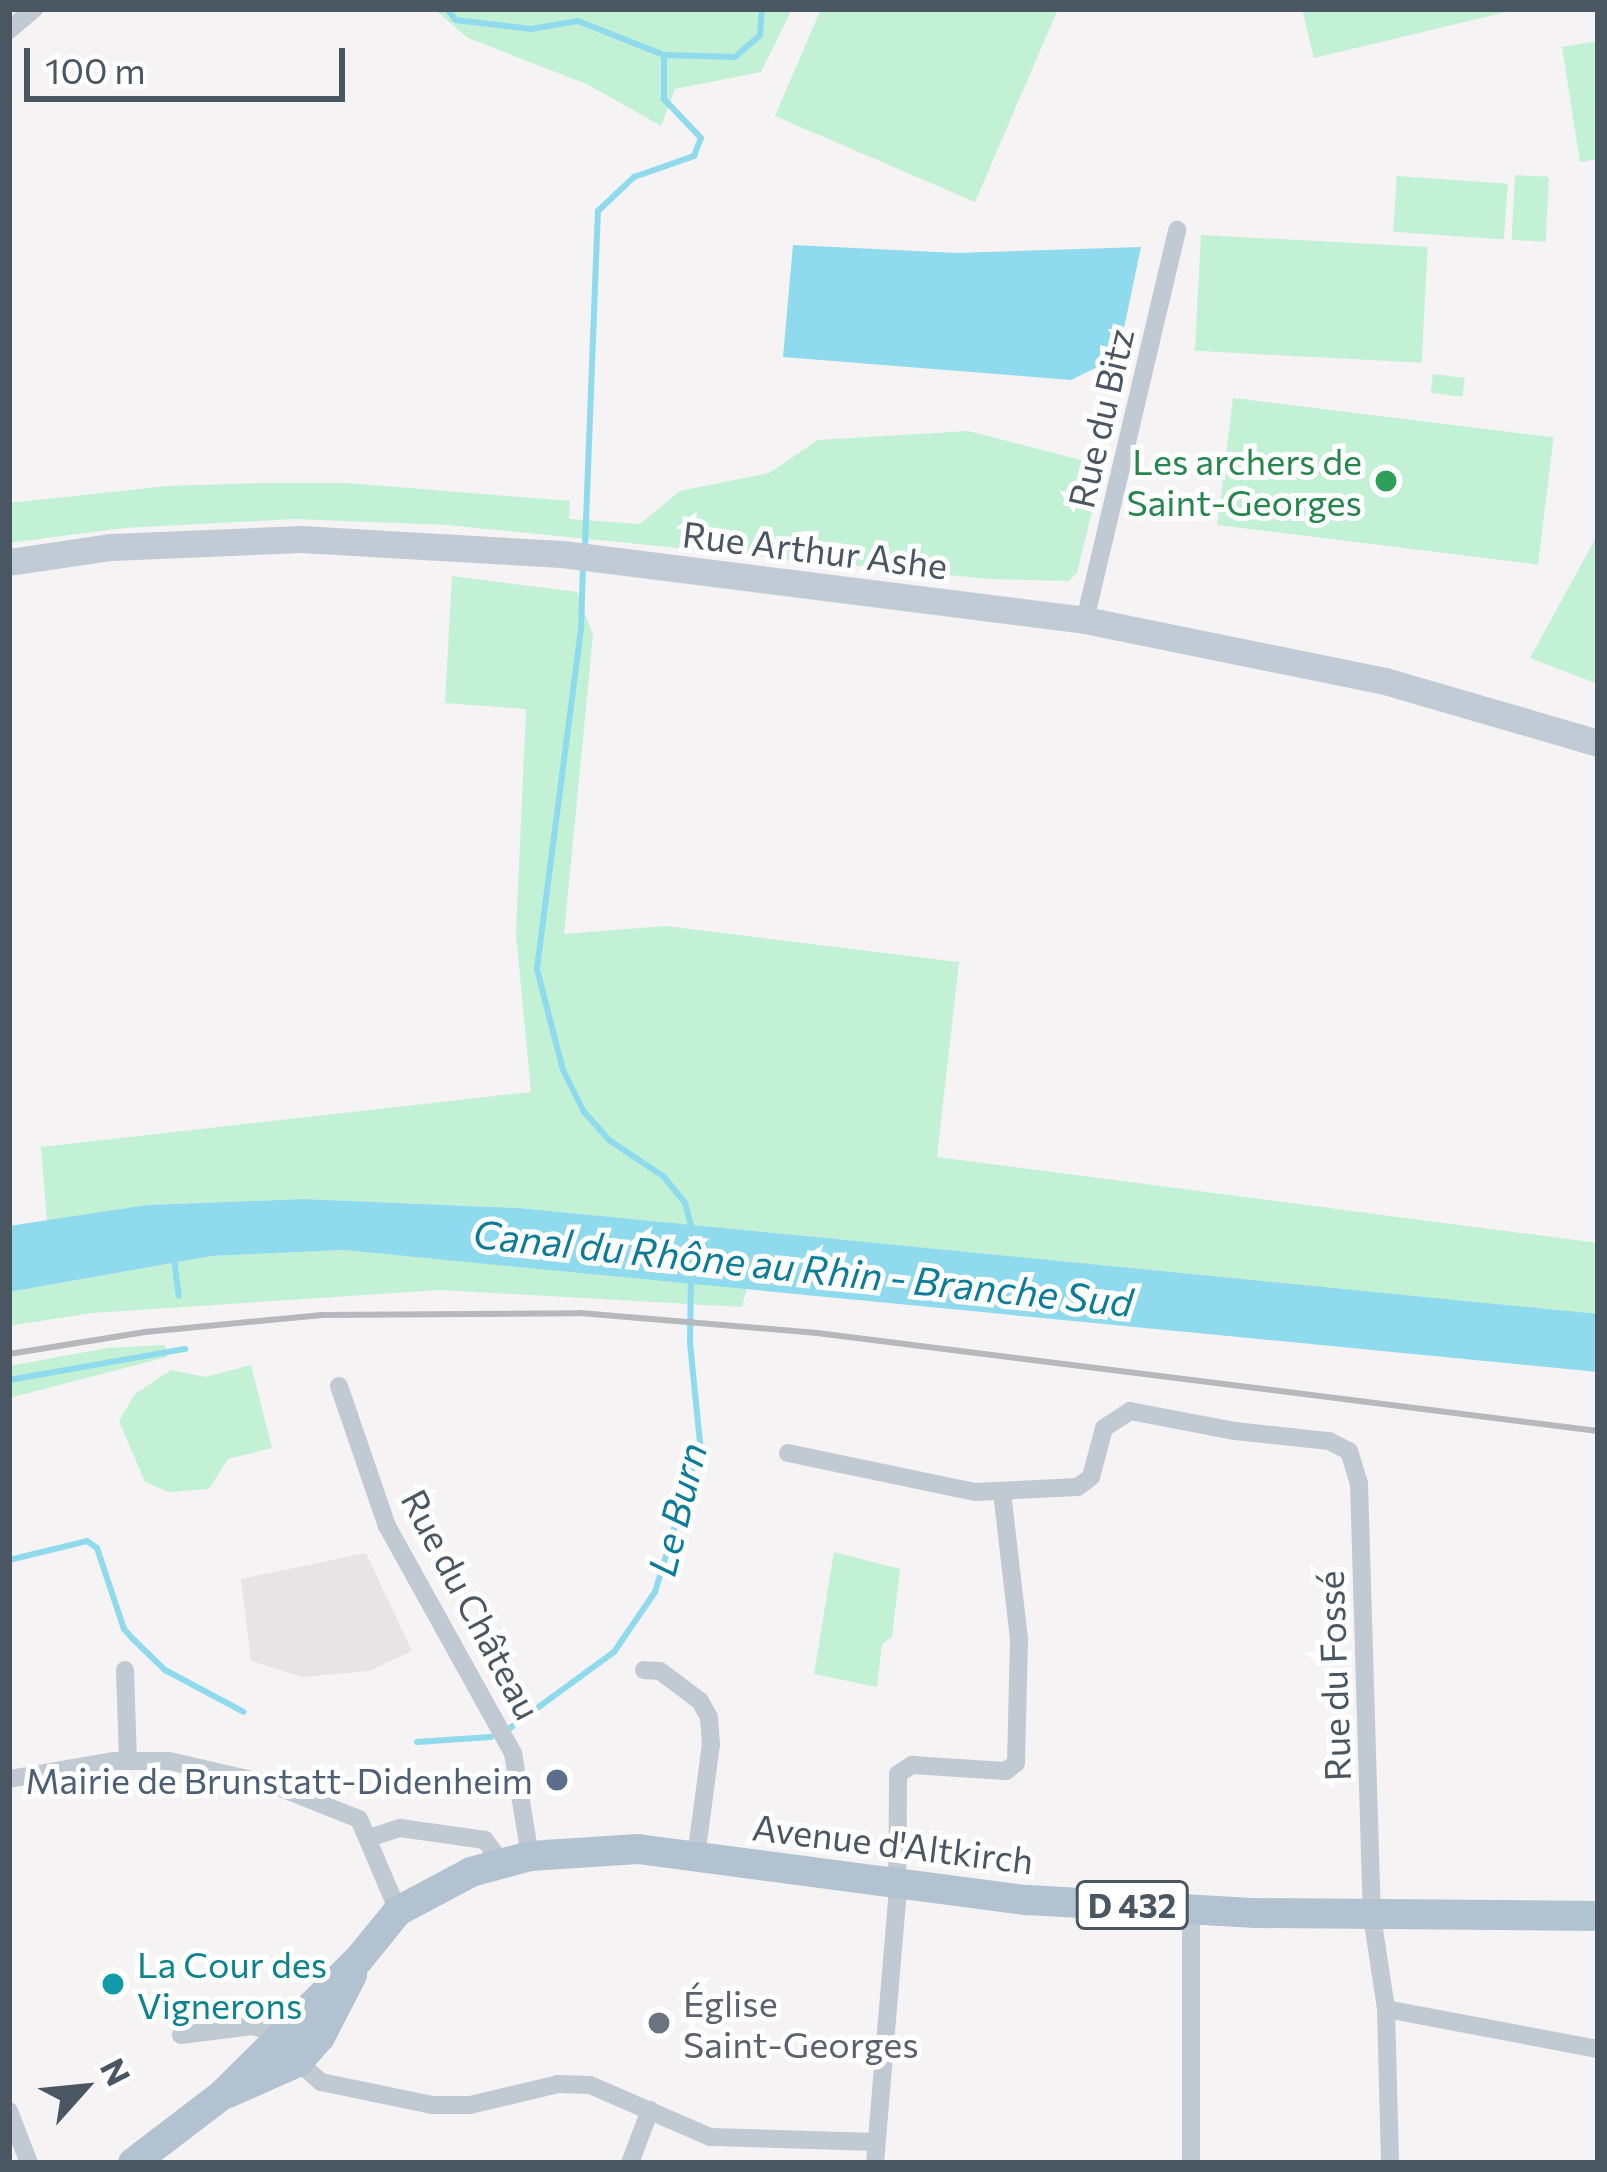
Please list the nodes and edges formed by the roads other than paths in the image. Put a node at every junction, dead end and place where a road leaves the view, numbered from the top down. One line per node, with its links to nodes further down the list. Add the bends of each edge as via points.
1 (37, 9): 2 (street)
2 (9, 30)
3 (1177, 230): 5 (street, Rue du Bitz)
4 (9, 562): 5 (main road, Rue Arthur Ashe, via 111,547 301,538 562,554)
5 (1085, 620): 6 (main road, Rue Arthur Ashe, via 1385,681)
6 (1598, 743)
7 (339, 1386): 16 (street, Rue du Château, via 387,1526 513,1753)
8 (788, 1453): 9 (street)
9 (1001, 1493): 17 (street, via 1019,1639 1016,1763 1006,1771 912,1765 898,1774); 20 (street, Rue du Fossé, via 1078,1487 1091,1477 1104,1427 1130,1411 1336,1443 1358,1468)
10 (125, 1670): 12 (street)
11 (644, 1670): 15 (street, via 660,1671 700,1701 709,1718)
12 (128, 1760): 13 (street); 14 (street, via 214,1768 273,1785 350,1812)
13 (9, 1779)
14 (369, 1838): 16 (street, via 400,1828 485,1840); 19 (street)
15 (696, 1857): 16 (main road, Avenue d'Altkirch / D 432, via 638,1849); 17 (main road, Avenue d'Altkirch / D 432)
16 (516, 1859): 19 (main road, Avenue d'Altkirch / D 432)
17 (898, 1880): 18 (main road, Avenue d'Altkirch / D 432, via 1028,1900); 31 (street)
18 (1191, 1909): 20 (main road, Avenue d'Altkirch / D 432); 36 (street)
19 (398, 1911): 22 (main road, Avenue d'Altkirch / D 432)
20 (1372, 1916): 21 (main road, Avenue d'Altkirch / D 432); 23 (street, Rue du Fossé)
21 (1598, 1916)
22 (358, 1959): 24 (main road, D 432); 27 (main road, D 432, via 320,2037)
23 (1385, 2008): 26 (street); 37 (street, Rue du Fossé)
24 (281, 2034): 25 (street, via 252,2026); 28 (main road, D 432)
25 (181, 2035)
26 (1598, 2049)
27 (298, 2062): 28 (main road, D 432); 29 (street, via 322,2082 432,2105 470,2105 558,2084 590,2085)
28 (222, 2095): 33 (main road, D 432)
29 (650, 2110): 31 (street, via 710,2137); 34 (street)
30 (9, 2111): 32 (street)
31 (876, 2142): 35 (street)
32 (29, 2163)
33 (133, 2163)
34 (631, 2163)
35 (875, 2163)
36 (1191, 2163)
37 (1390, 2163)

